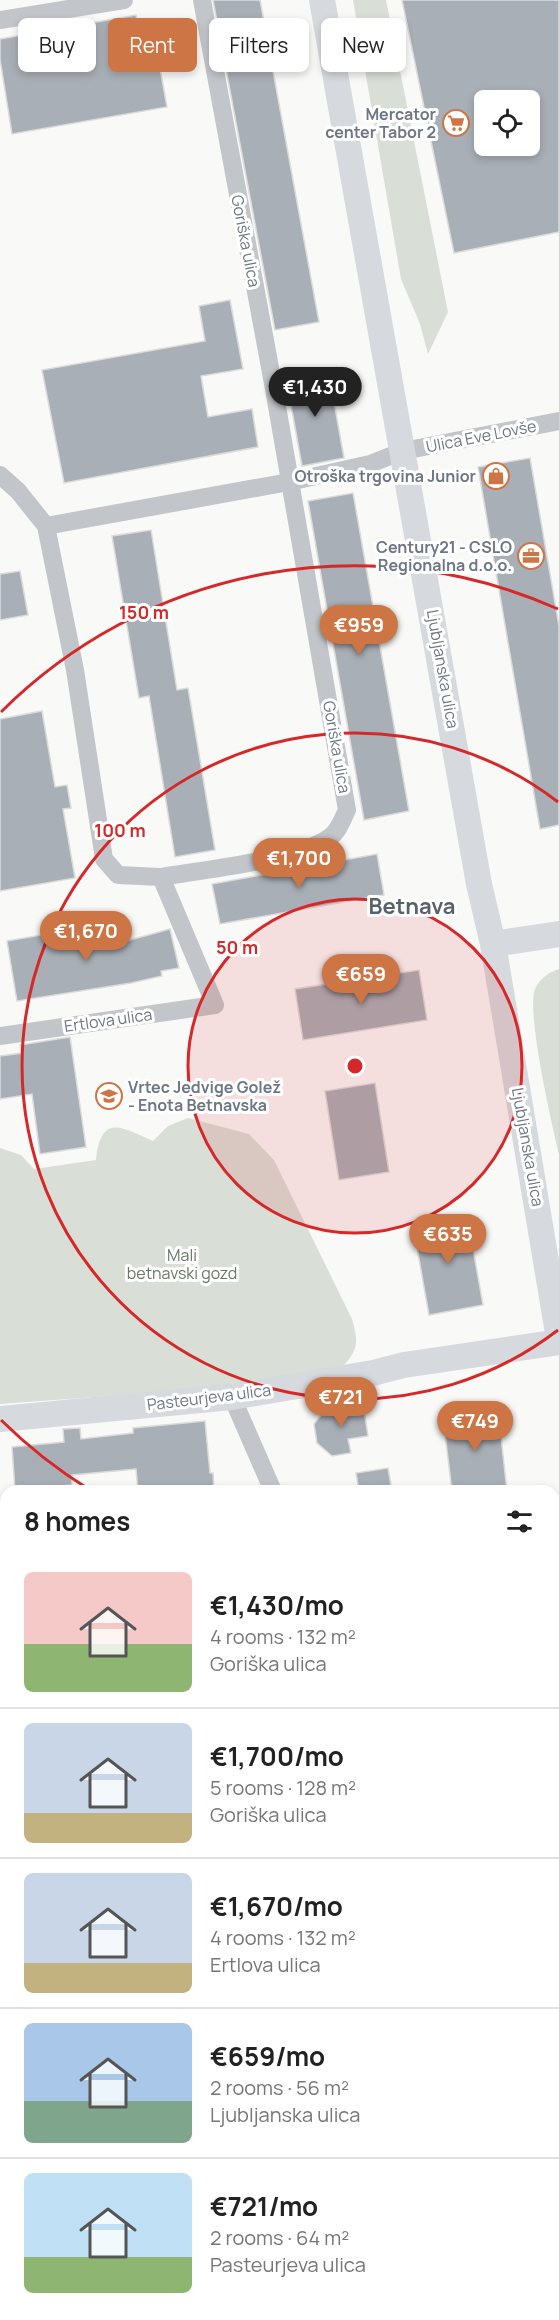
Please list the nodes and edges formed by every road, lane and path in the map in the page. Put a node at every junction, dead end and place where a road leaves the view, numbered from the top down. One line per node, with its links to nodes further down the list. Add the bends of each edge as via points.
1 (124, 0): 4 (street)
2 (202, 0): 8 (street, Goriška ulica)
3 (322, 0): 6 (street, Ljubljanska ulica)
4 (0, 20)
5 (559, 421): 6 (street, Ulica Eve Lovše)
6 (403, 451): 8 (street, via 370,464); 12 (street, Ljubljanska ulica)
7 (0, 475): 9 (street, Goriška ulica)
8 (289, 482): 9 (street); 10 (street, Goriška ulica, via 347,810 330,837 313,846)
9 (46, 526): 10 (street, Goriška ulica, via 75,670 104,859 118,875)
10 (161, 877): 13 (street, Ertlova ulica, via 215,1005)
11 (559, 934): 12 (street)
12 (493, 944): 14 (street, Ljubljanska ulica)
13 (0, 1036)
14 (559, 1340): 15 (street, Pasteurjeva ulica)
15 (232, 1397): 16 (street, Pasteurjeva ulica); 17 (street)
16 (0, 1419)
17 (270, 1485)

